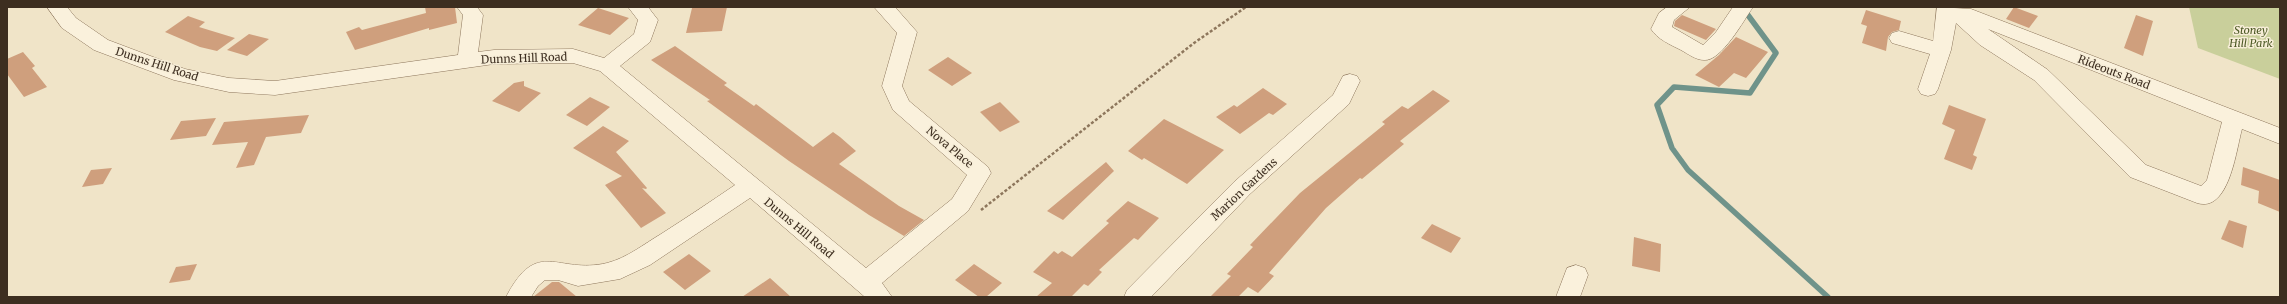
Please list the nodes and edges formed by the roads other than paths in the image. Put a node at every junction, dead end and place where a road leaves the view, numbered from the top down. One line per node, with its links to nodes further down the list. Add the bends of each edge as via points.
1 (57, 7): 10 (street, Dunns Hill Road, via 69,23 101,45 181,75 229,86 275,88)
2 (467, 7): 10 (street, via 473,15)
3 (638, 7): 11 (street, via 648,20 643,37)
4 (884, 7): 17 (street, Nova Place, via 907,32 892,86 900,105 980,173 960,205)
5 (1680, 7): 6 (street, via 1666,16 1661,29 1705,54 1723,37)
6 (1743, 7)
7 (1950, 8): 9 (street); 14 (street, Rideouts Road); 14 (street, via 1987,40 2041,75 2138,171 2205,197 2217,183)
8 (1899, 38): 9 (street)
9 (1940, 50): 13 (street)
10 (467, 61): 11 (street, Dunns Hill Road, via 573,56)
11 (607, 66): 16 (street, Dunns Hill Road, via 635,87)
12 (1350, 81): 19 (street, Marion Gardens, via 1342,99 1242,188)
13 (1928, 89)
14 (2234, 118): 15 (street, Rideouts Road)
15 (2280, 136)
16 (750, 187): 17 (street, Dunns Hill Road); 18 (street, via 636,261 611,272 578,276 558,271 540,272 529,279)
17 (873, 290)
18 (518, 297)
19 (1136, 297)

